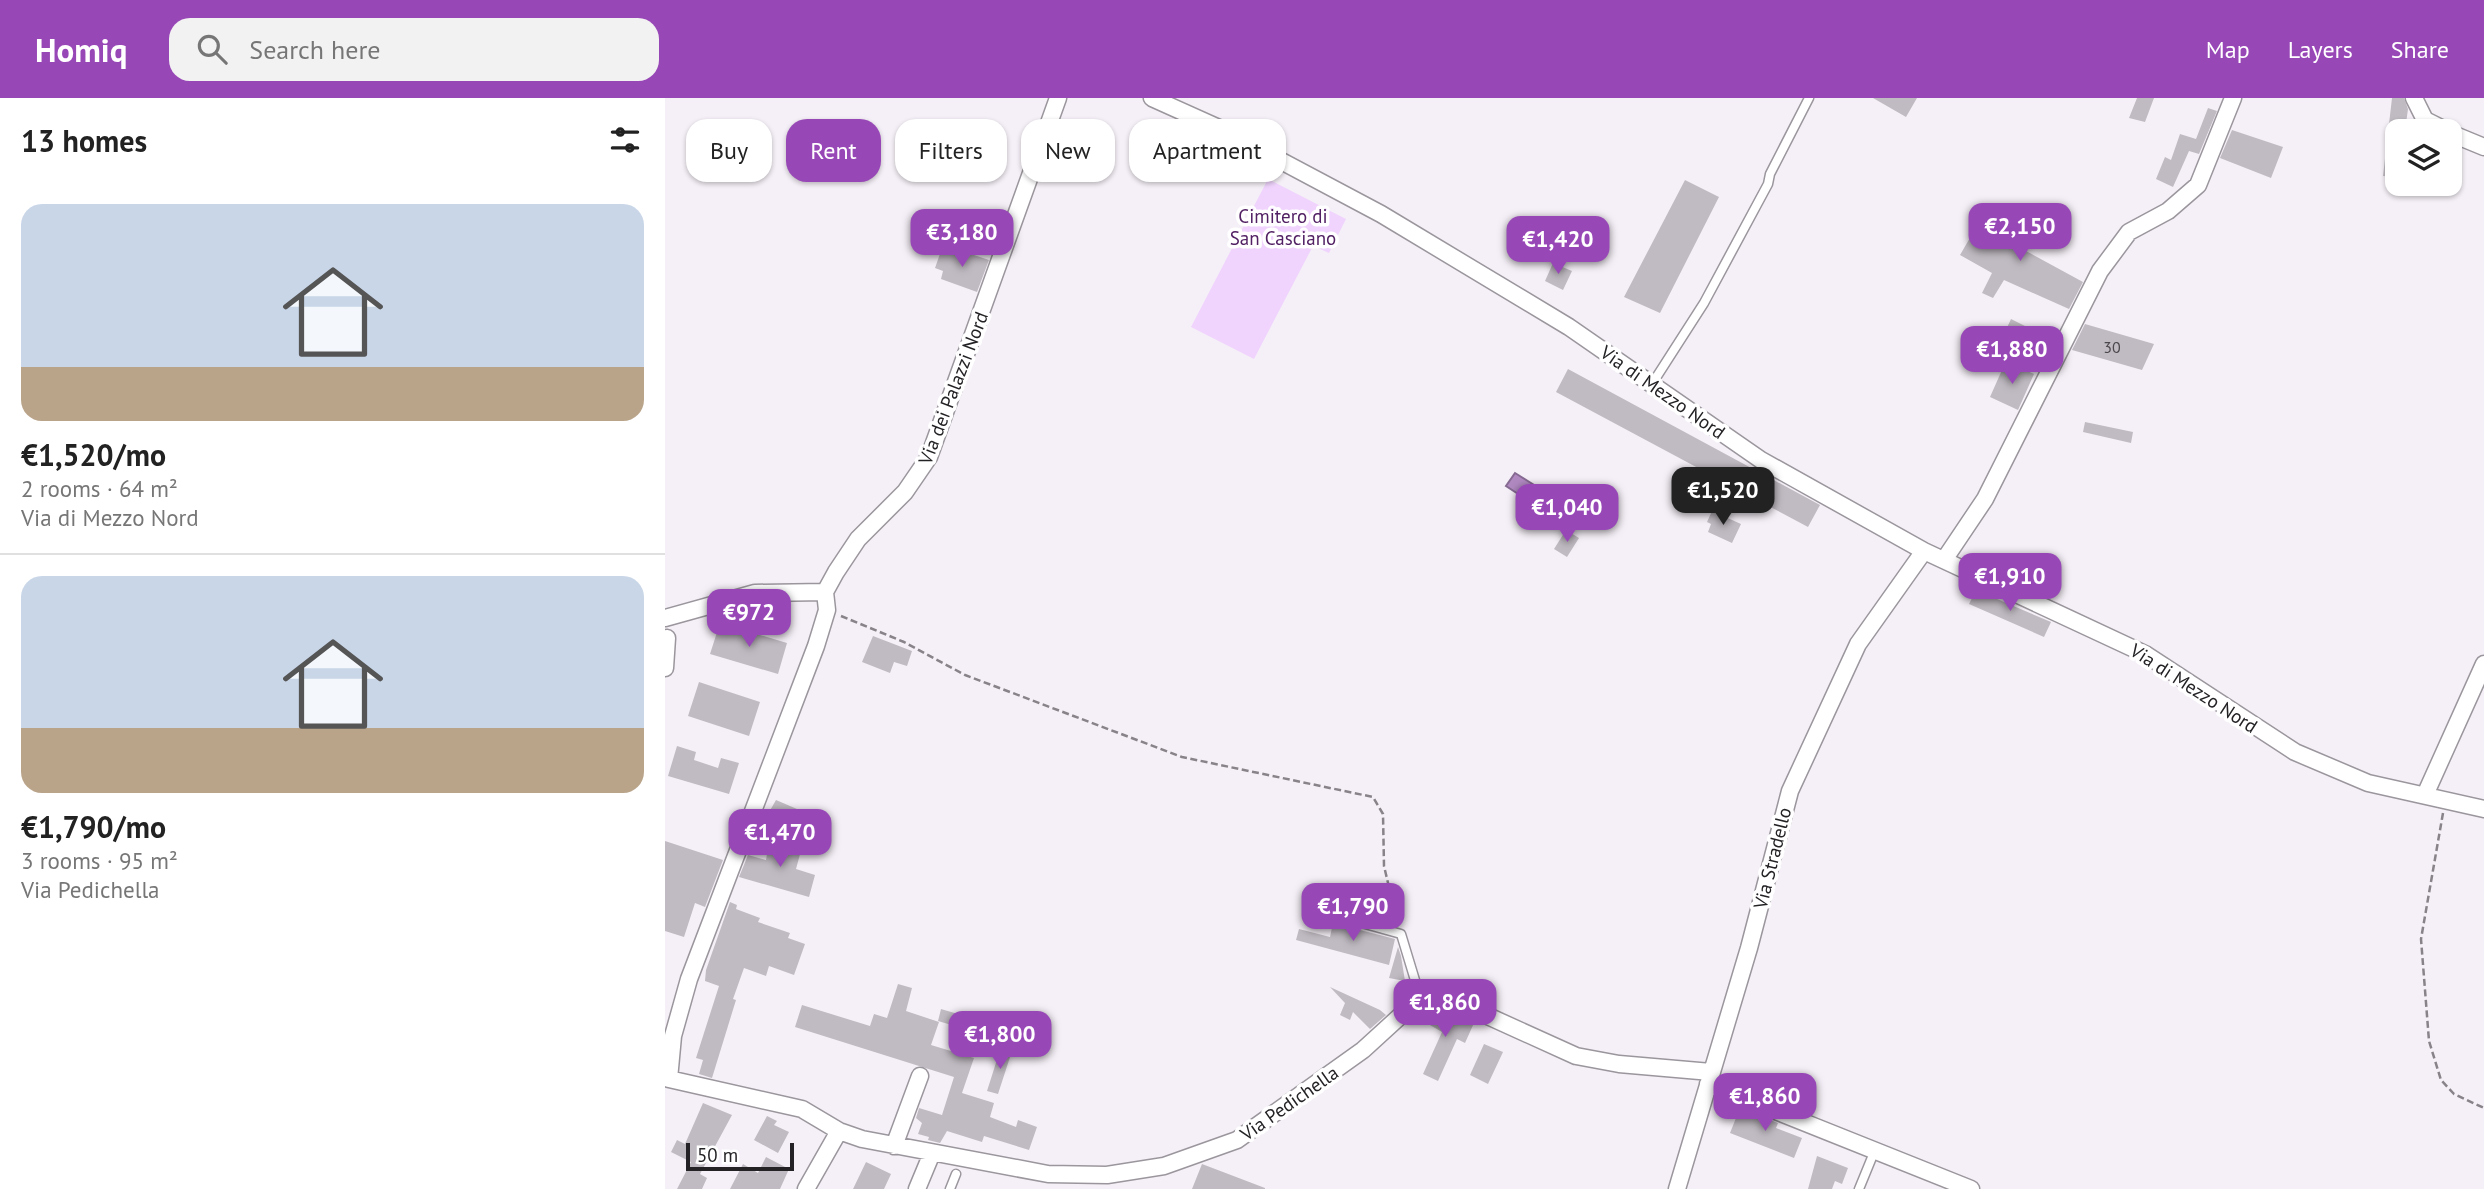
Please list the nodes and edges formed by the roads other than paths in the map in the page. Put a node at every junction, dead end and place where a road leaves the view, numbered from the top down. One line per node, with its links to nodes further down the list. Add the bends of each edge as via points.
1 (1058, 98): 12 (street, Via dei Palazzi Nord, via 929,457 905,492 852,547)
2 (1152, 98): 9 (street, Via di Mezzo Nord, via 1221,129 1392,220 1569,327)
3 (1809, 98): 9 (lane, via 1704,303)
4 (2233, 98): 11 (street, via 2198,185 2168,211 2129,232 2100,271 1985,499)
5 (2414, 98): 6 (street)
6 (2424, 119)
7 (2462, 138): 8 (street)
8 (2484, 147)
9 (1652, 384): 10 (street, Via di Mezzo Nord, via 1761,460)
10 (1924, 551): 11 (street, Via di Mezzo Nord); 22 (street, Via Stradello, via 1858,644 1790,791)
11 (1944, 560): 17 (street, Via di Mezzo Nord, via 2145,654 2311,760 2368,783)
12 (825, 592): 13 (street, via 748,594); 23 (street, via 827,610 702,941 673,1036)
13 (665, 618)
14 (667, 638): 16 (street)
15 (2484, 664): 17 (street)
16 (665, 668)
17 (2425, 796): 18 (street, Via di Mezzo Nord)
18 (2484, 809)
19 (1347, 919): 20 (lane, via 1401,934)
20 (1421, 1000): 22 (street, via 1437,997 1459,1003 1576,1056); 27 (street, Via Pedichella, via 1290,1104 1237,1140 1186,1160 1121,1174 1070,1175)
21 (920, 1076): 25 (street)
22 (1710, 1078): 26 (street); 32 (street, Via Stradello)
23 (667, 1079): 24 (street, via 802,1109)
24 (839, 1131): 25 (street, Via Pedichella); 29 (street)
25 (894, 1146): 27 (street, Via Pedichella)
26 (1875, 1150): 33 (lane); 34 (street)
27 (932, 1153): 30 (street)
28 (956, 1174): 31 (lane)
29 (806, 1189)
30 (917, 1189)
31 (950, 1189)
32 (1677, 1189)
33 (1859, 1189)
34 (1971, 1189)

